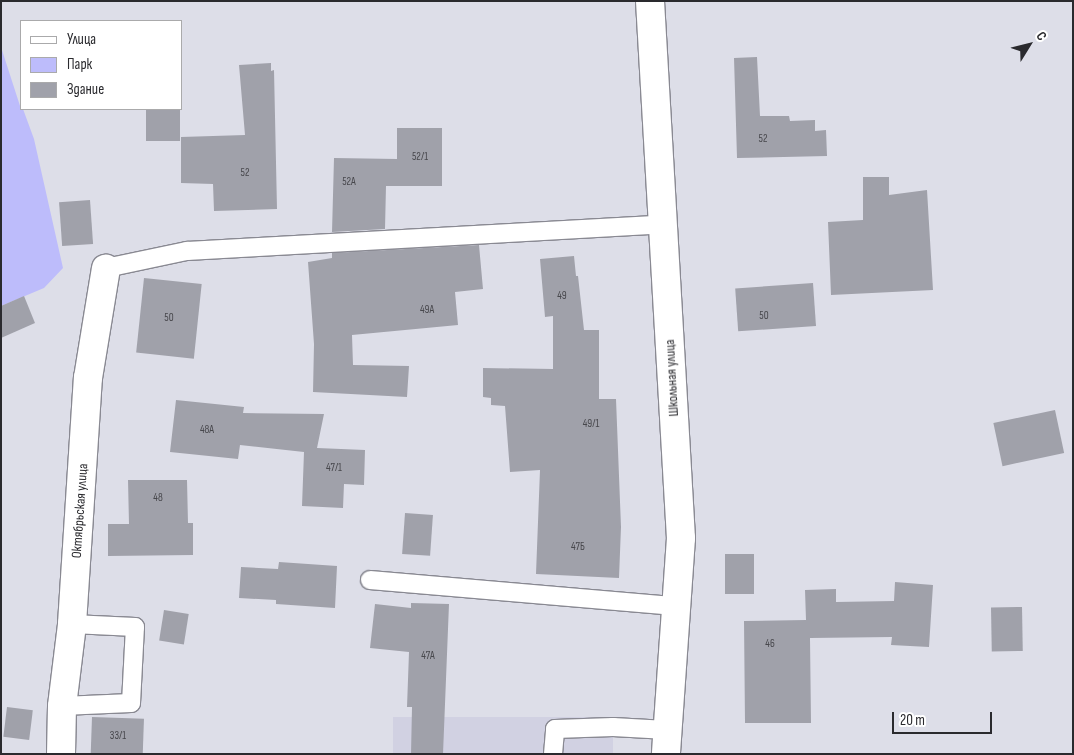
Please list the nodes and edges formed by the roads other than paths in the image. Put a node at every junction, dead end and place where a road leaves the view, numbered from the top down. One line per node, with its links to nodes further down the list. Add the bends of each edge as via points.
1 (650, 1): 2 (street, Школьная улица)
2 (663, 224): 3 (lane, via 187,251); 5 (street, Школьная улица, via 681,538)
3 (106, 268): 6 (street, Октябрьская улица, via 88,378)
4 (370, 580): 5 (lane)
5 (675, 606): 8 (street, Школьная улица)
6 (72, 624): 7 (street, Октябрьская улица); 7 (lane, via 135,627 131,703)
7 (62, 706): 9 (street, Октябрьская улица)
8 (666, 742): 10 (lane, via 613,727 555,729)
9 (61, 754)
10 (553, 754)

